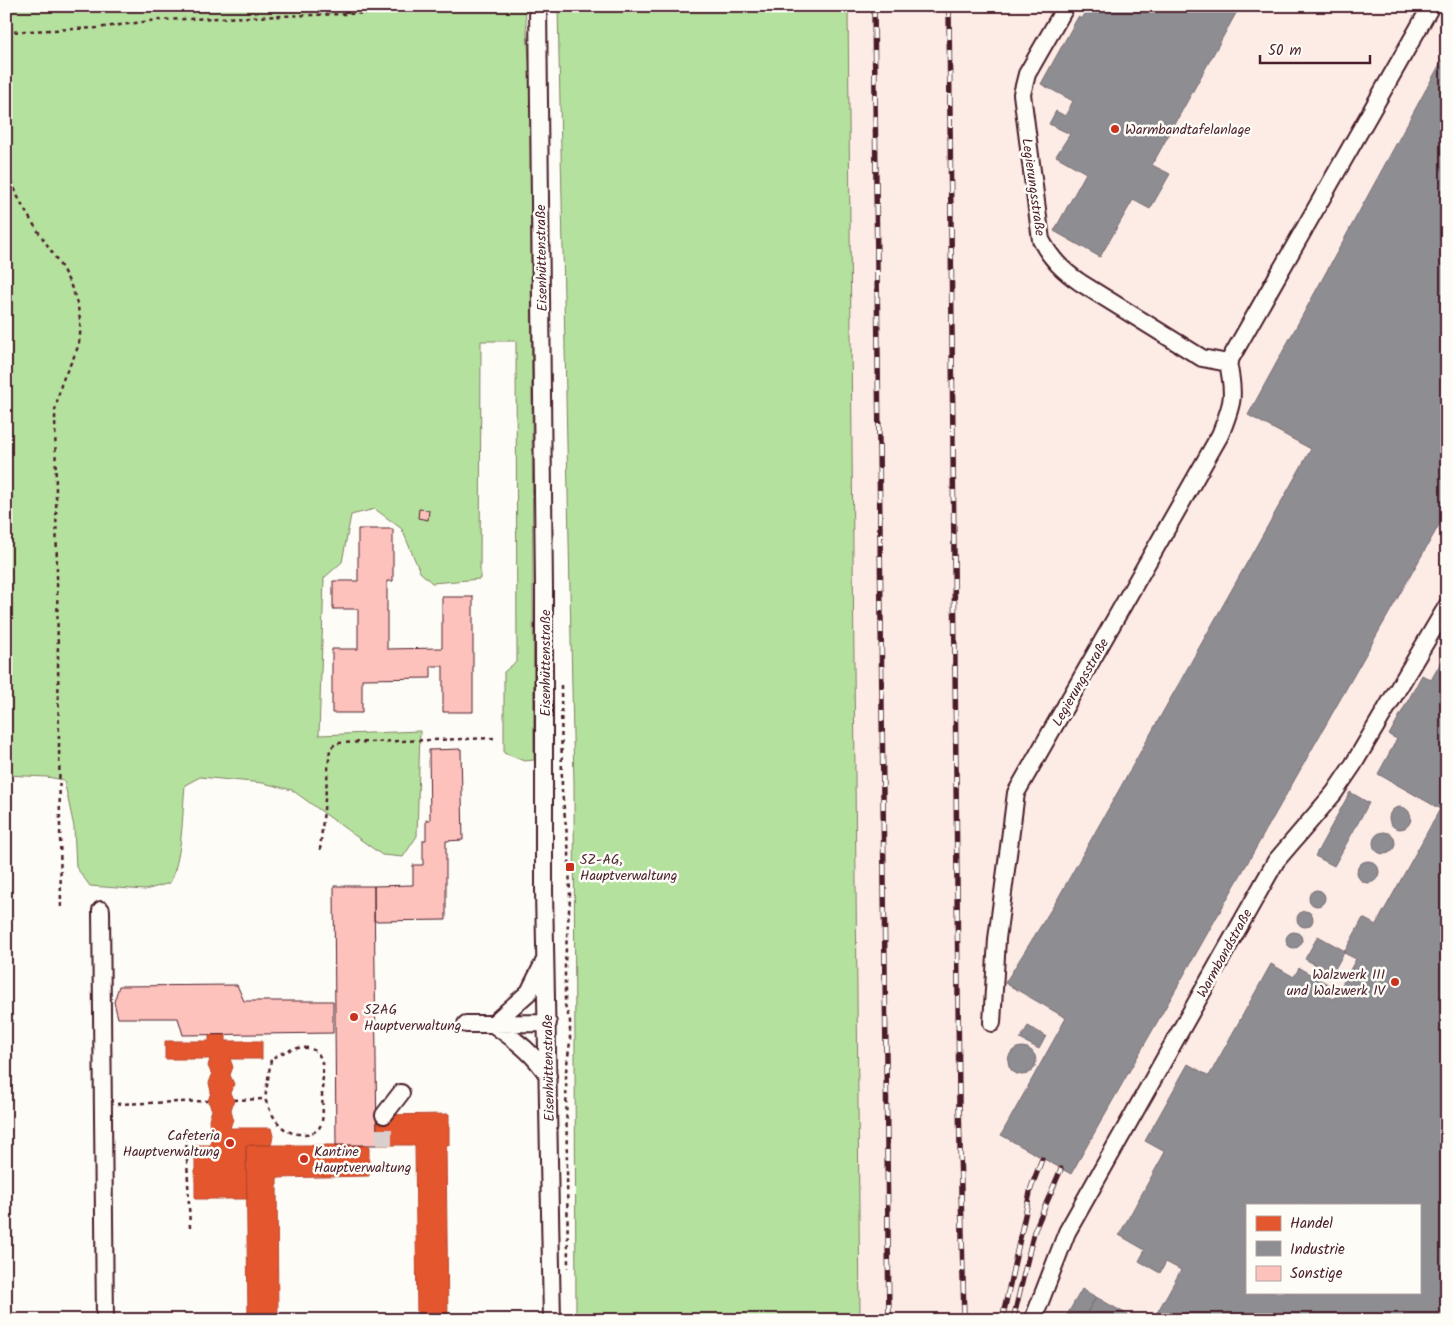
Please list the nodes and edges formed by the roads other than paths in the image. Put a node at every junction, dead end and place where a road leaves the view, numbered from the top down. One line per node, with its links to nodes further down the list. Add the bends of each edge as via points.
1 (538, 6): 7 (street, Eisenhüttenstraße)
2 (1066, 6): 4 (street, Legierungsstraße, via 1028,74 1022,94 1041,240 1054,261 1081,283 1202,358)
3 (1431, 6): 4 (street)
4 (1228, 363): 9 (street, Legierungsstraße, via 1232,404 1220,435 1016,793 997,939)
5 (1447, 606): 17 (street, Warmbandstraße, via 1334,794 1272,869 1067,1232)
6 (101, 910): 15 (street)
7 (546, 958): 8 (street, Eisenhüttenstraße); 11 (street, via 529,992)
8 (548, 1023): 11 (street); 12 (street, Eisenhüttenstraße)
9 (992, 1023)
10 (466, 1024): 11 (street)
11 (493, 1024): 12 (street, via 527,1049)
12 (548, 1076): 16 (street, Eisenhüttenstraße)
13 (401, 1093): 14 (street)
14 (384, 1115)
15 (105, 1320)
16 (552, 1320)
17 (1033, 1320)

